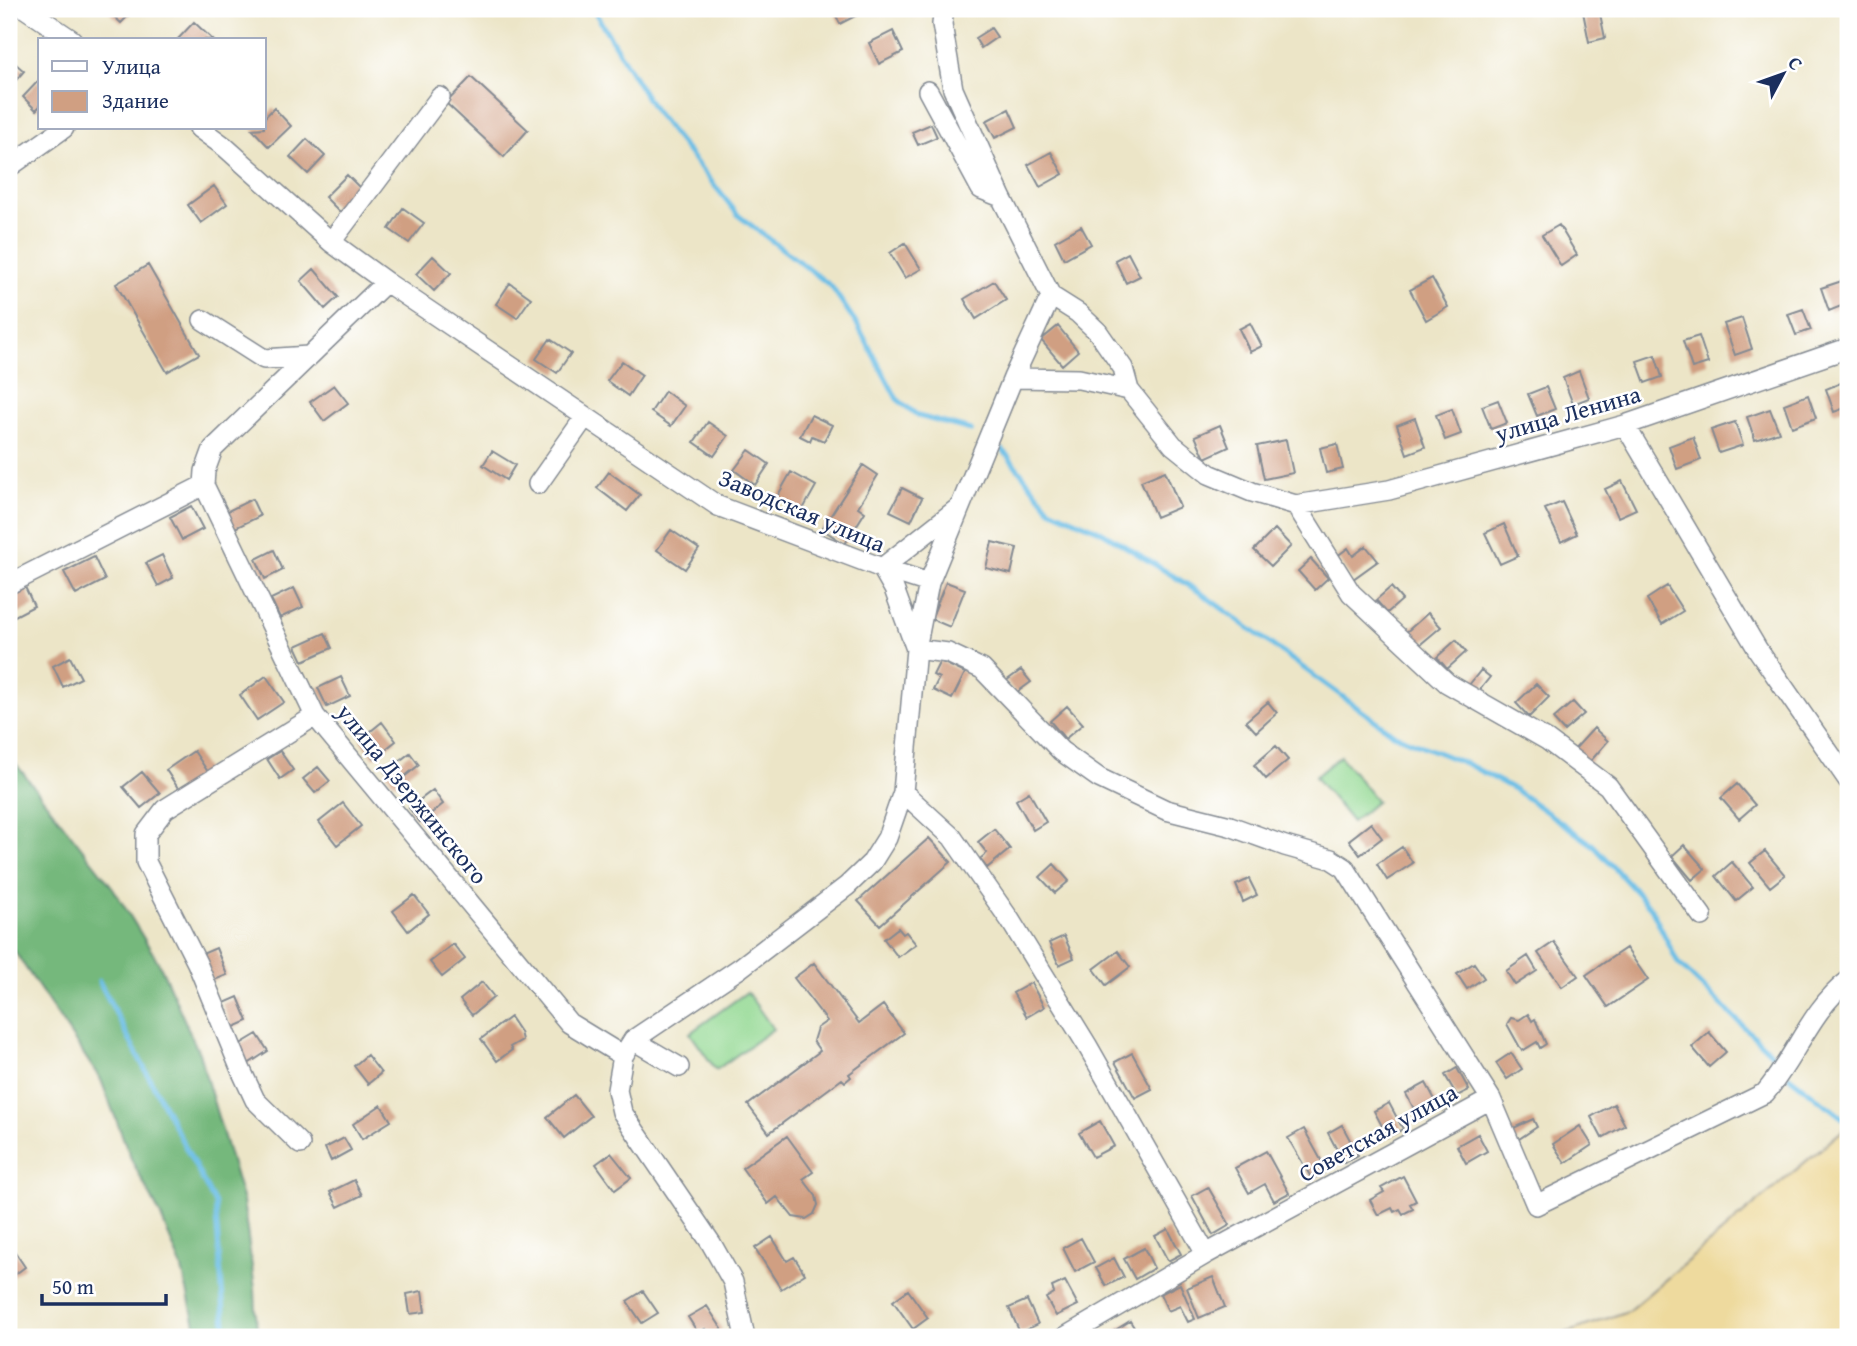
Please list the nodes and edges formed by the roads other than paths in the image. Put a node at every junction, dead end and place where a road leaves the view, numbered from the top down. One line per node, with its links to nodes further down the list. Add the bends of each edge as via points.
1 (26, 9): 3 (street)
2 (944, 9): 9 (street, via 942,24 953,89)
3 (69, 38)
4 (929, 91): 9 (street, via 981,189)
5 (440, 97): 10 (street)
6 (61, 130): 8 (street)
7 (202, 130): 10 (street, Заводская улица)
8 (9, 167)
9 (1001, 197): 12 (street)
10 (331, 242): 11 (street, Заводская улица)
11 (386, 282): 15 (street); 18 (street, Заводская улица)
12 (1051, 296): 16 (street); 17 (street, via 1098,332 1123,368)
13 (203, 320): 15 (street, via 264,359)
14 (1848, 348): 19 (street, улица Ленина)
15 (308, 356): 21 (street, via 213,449)
16 (1013, 378): 17 (street, via 1080,379); 23 (street)
17 (1129, 390): 22 (street, via 1174,444 1209,474)
18 (585, 417): 20 (street); 24 (street, Заводская улица, via 718,506)
19 (1625, 425): 22 (street, улица Ленина, via 1389,490); 29 (street, via 1758,650)
20 (538, 484)
21 (204, 485): 26 (street); 28 (street, улица Дзержинского)
22 (1296, 505): 31 (street, via 1351,593 1447,683 1548,740 1608,786)
23 (959, 508): 24 (street); 25 (street)
24 (882, 568): 25 (street); 27 (street, Заводская улица)
25 (929, 583): 27 (street)
26 (9, 584)
27 (916, 649): 30 (street, Заводская улица); 35 (street, via 948,653 982,669 1061,751 1098,778 1166,810 1230,826 1331,859 1345,868)
28 (316, 716): 33 (street, улица Дзержинского, via 569,1023); 36 (street, via 165,809 146,834 146,862 197,963 250,1090)
29 (1848, 780)
30 (902, 792): 33 (street, Заводская улица, via 887,838 872,862 847,886); 37 (street, via 952,837 1010,920)
31 (1702, 916)
32 (1848, 981): 35 (street, Советская улица, via 1835,991 1765,1093 1536,1205)
33 (628, 1048): 34 (street, улица Дзержинского); 38 (street, via 617,1090 622,1112 733,1282)
34 (679, 1067)
35 (1491, 1099): 37 (street, Советская улица)
36 (300, 1144)
37 (1206, 1254): 39 (street, Советская улица)
38 (743, 1336)
39 (1065, 1337)

